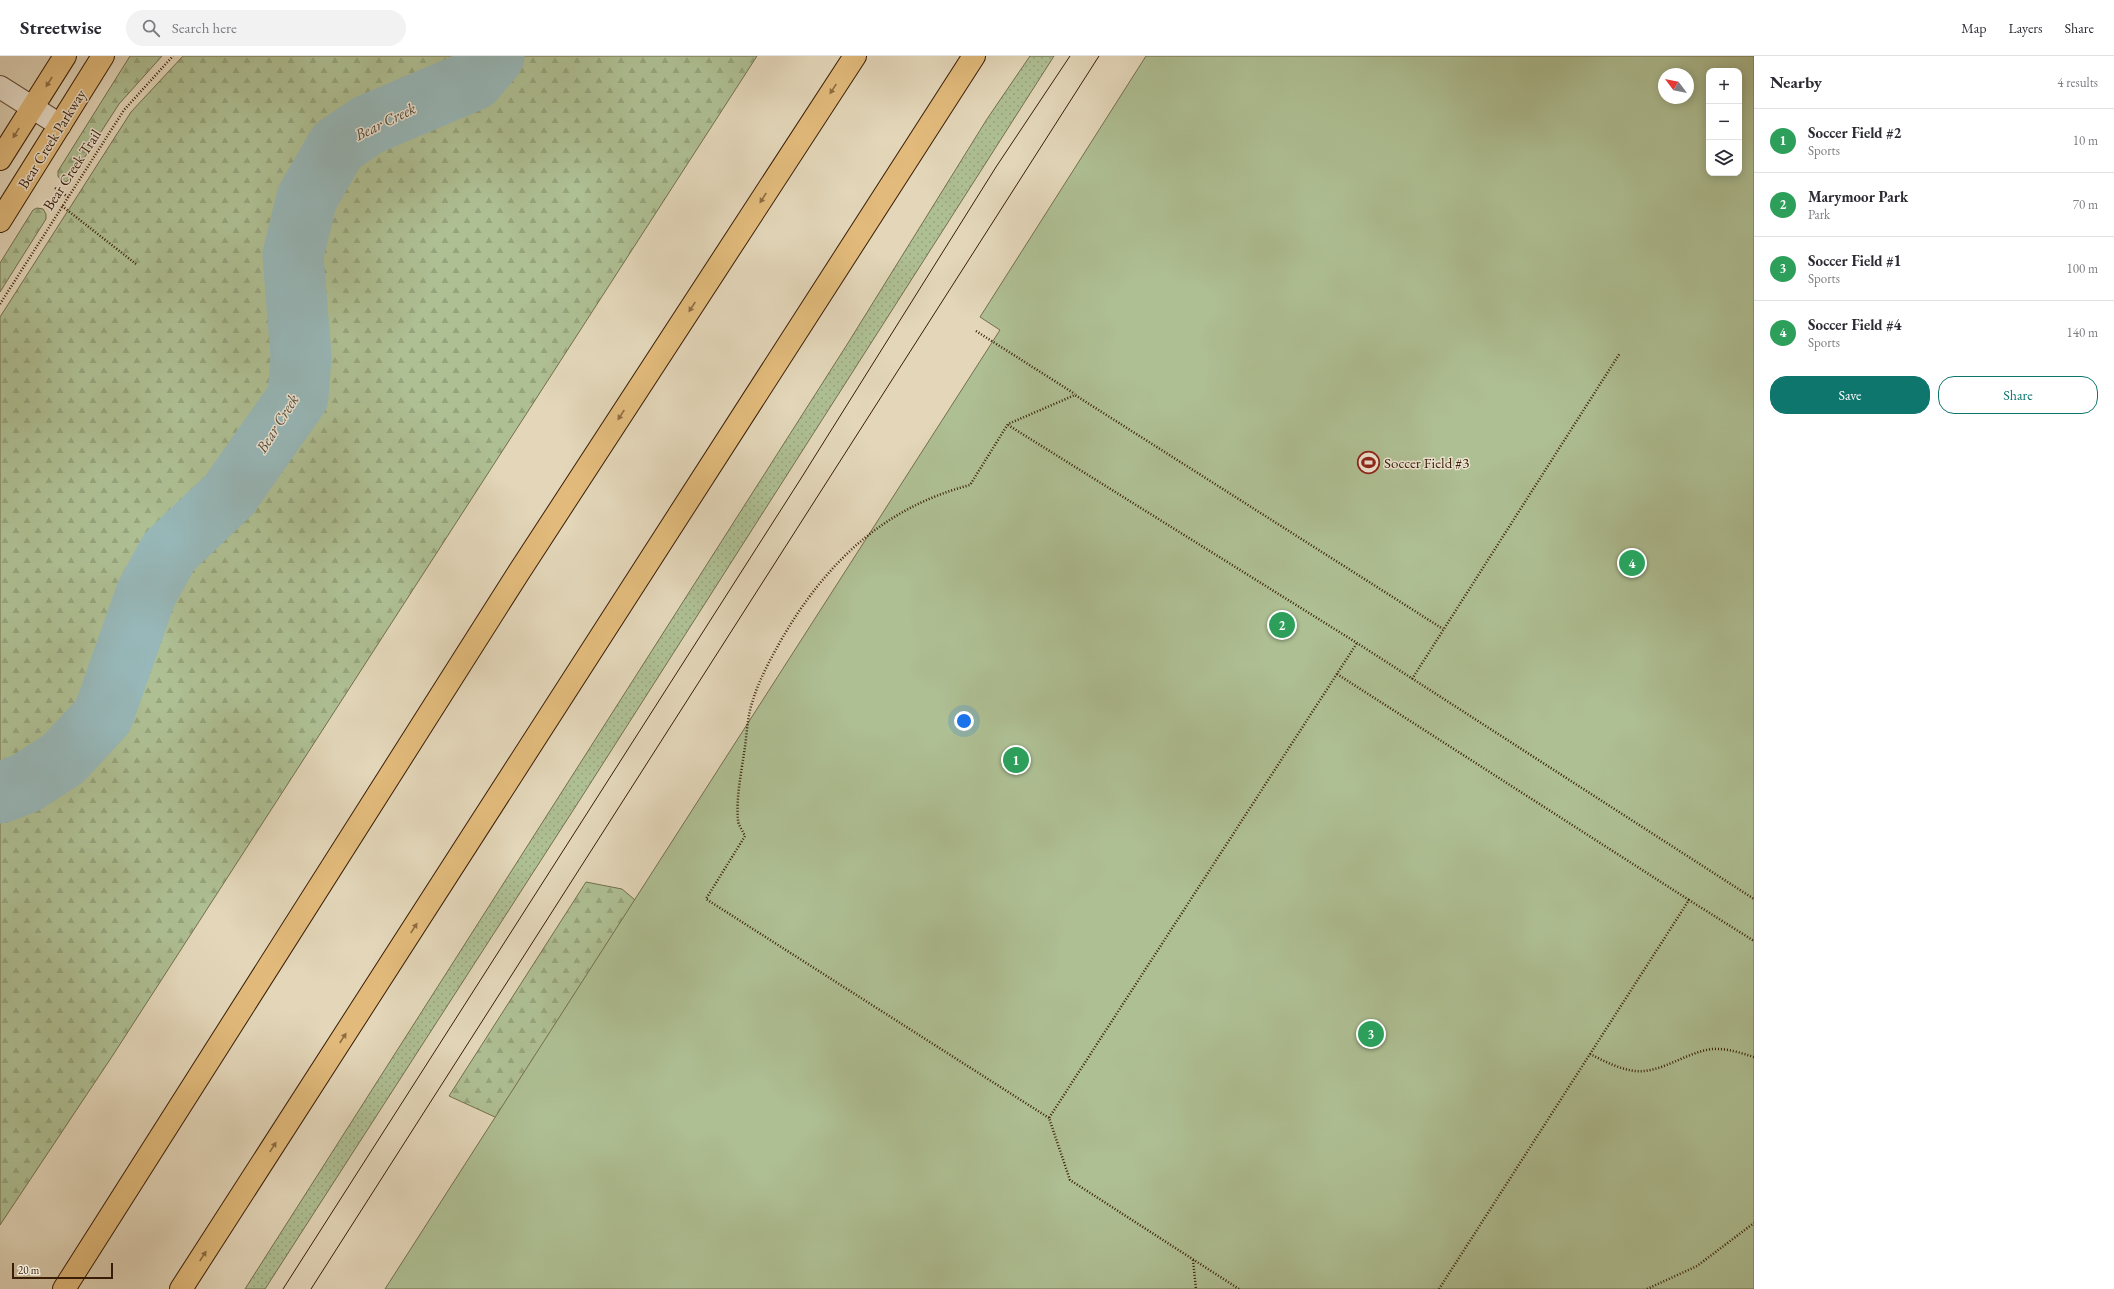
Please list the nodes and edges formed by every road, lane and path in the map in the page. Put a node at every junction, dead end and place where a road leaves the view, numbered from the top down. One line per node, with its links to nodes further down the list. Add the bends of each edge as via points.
1 (65, 56): 7 (main road, one-way to 7)
2 (104, 56): 8 (main road, Bear Creek Parkway)
3 (173, 56): 11 (path, Bear Creek Trail, via 124,110)
4 (855, 56): 32 (main road, one-way to 32, via 519,572)
5 (974, 56): 33 (main road, one-way to 5)
6 (0, 87): 7 (street)
7 (32, 107): 8 (street); 9 (main road, one-way to 9)
8 (60, 125): 13 (main road, Bear Creek Parkway)
9 (0, 159)
10 (53, 187): 11 (path)
11 (68, 197): 12 (path, Bear Creek Trail)
12 (62, 206): 14 (path); 15 (path, Bear Creek Trail)
13 (0, 221)
14 (136, 264)
15 (0, 304)
16 (976, 331): 18 (path)
17 (1620, 353): 20 (path)
18 (1075, 395): 19 (path); 20 (path)
19 (1008, 424): 21 (path); 29 (path, via 970,485 944,492 896,514 855,544 826,574 797,612 753,700 741,775 738,821 746,836 706,899)
20 (1444, 629): 23 (path)
21 (1358, 643): 22 (path); 23 (path)
22 (1337, 674): 25 (path); 29 (path)
23 (1412, 679): 24 (path)
24 (1754, 899)
25 (1688, 900): 26 (path); 27 (path)
26 (1754, 941)
27 (1590, 1054): 28 (path, via 1616,1067 1644,1071 1712,1049 1730,1050); 36 (path)
28 (1754, 1057)
29 (1049, 1118): 31 (path, via 1070,1180)
30 (1754, 1223): 37 (path, via 1697,1266)
31 (1193, 1260): 34 (path); 35 (path)
32 (64, 1289)
33 (181, 1289)
34 (1196, 1289)
35 (1239, 1289)
36 (1439, 1289)
37 (1647, 1289)

